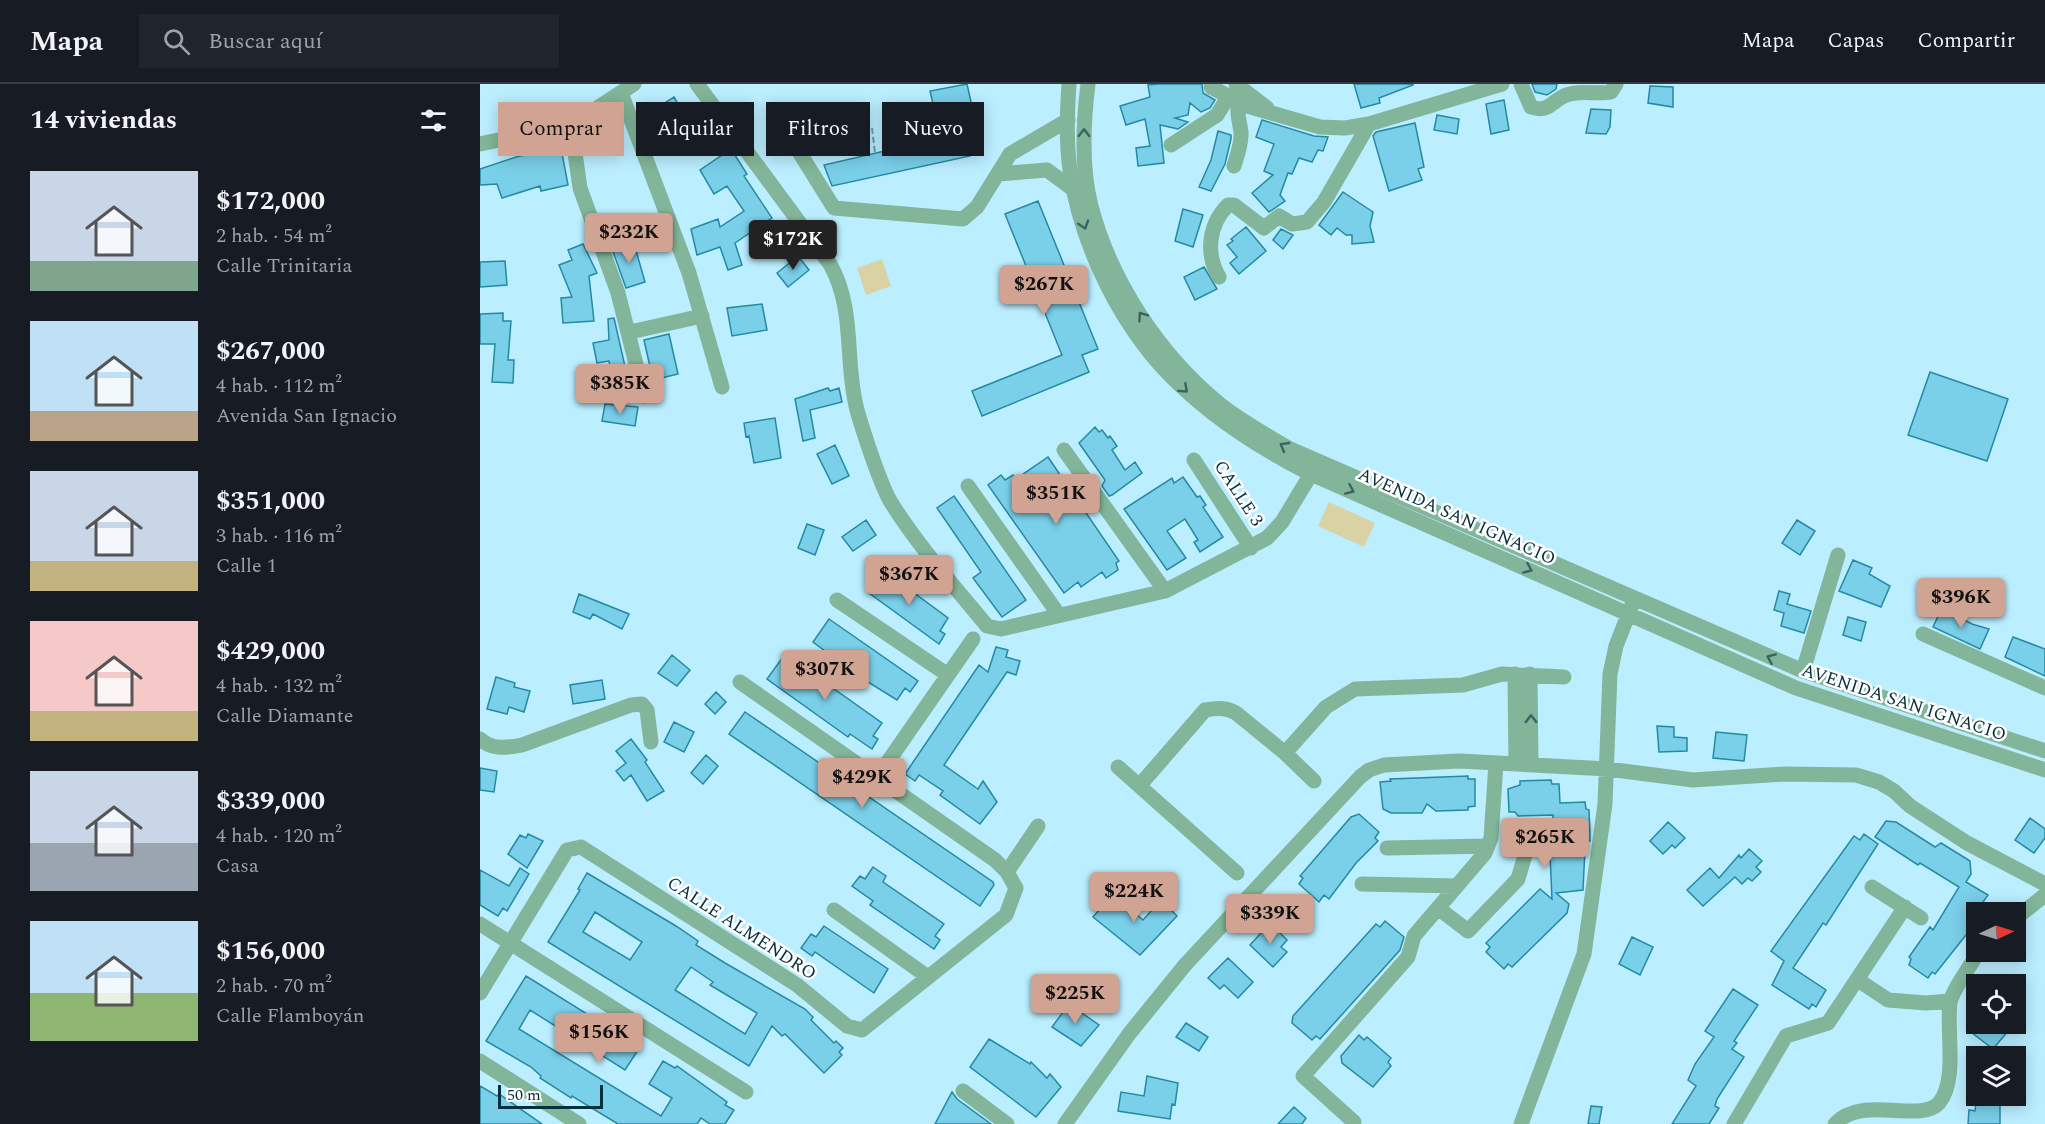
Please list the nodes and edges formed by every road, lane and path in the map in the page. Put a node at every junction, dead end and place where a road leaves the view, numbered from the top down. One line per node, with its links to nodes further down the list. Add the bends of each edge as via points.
1 (634, 84): 9 (street)
2 (697, 84): 37 (street, via 841,284 854,396 891,502 987,626 1000,629)
3 (1069, 84): 11 (street, AVENIDA SAN IGNACIO)
4 (1088, 84): 36 (street, AVENIDA SAN IGNACIO, one-way to 4, via 1290,449 1220,404 1162,344 1127,294 1105,245 1091,206 1086,173)
5 (1502, 84): 12 (street)
6 (1521, 84): 7 (street, via 1531,107 1539,110 1564,95 1611,92)
7 (1617, 84)
8 (1223, 90): 12 (street, via 1277,115 1320,127); 16 (street, via 1217,115); 20 (street, via 1241,130)
9 (621, 93): 10 (street); 24 (street)
10 (607, 102)
11 (1068, 120): 21 (street, via 1010,154); 22 (street, AVENIDA SAN IGNACIO, via 1069,169)
12 (1369, 124): 23 (street, via 1324,202 1307,222 1292,224 1280,216 1264,228 1234,206 1228,205 1220,212 1212,230 1211,248)
13 (872, 128): 17 (path)
14 (498, 140): 15 (street)
15 (480, 144)
16 (1171, 145)
17 (875, 153)
18 (575, 156): 25 (street, via 580,188)
19 (802, 156): 21 (street, via 834,208 963,219 977,207)
20 (1234, 166)
21 (998, 174): 22 (street, via 1047,170)
22 (1074, 190): 30 (street, AVENIDA SAN IGNACIO, one-way to 30, via 1084,228 1115,300 1149,350 1178,384 1209,411 1263,448)
23 (1219, 277)
24 (702, 316): 25 (street); 26 (street)
25 (630, 333): 27 (street)
26 (722, 387)
27 (644, 396)
28 (1064, 450): 34 (street)
29 (1194, 460): 32 (street, CALLE 3)
30 (1311, 474): 32 (street, via 1282,522); 36 (street, AVENIDA SAN IGNACIO, one-way to 36)
31 (968, 486): 37 (street)
32 (1251, 548): 34 (street)
33 (1838, 555): 40 (street)
34 (1165, 591): 37 (street)
35 (837, 600): 42 (street)
36 (1631, 606): 40 (street, AVENIDA SAN IGNACIO, one-way to 36); 53 (street, via 1610,674); 54 (street, AVENIDA SAN IGNACIO, via 1796,688)
37 (1059, 615)
38 (1923, 634): 45 (street)
39 (973, 639): 42 (street)
40 (1803, 671): 48 (street, AVENIDA SAN IGNACIO)
41 (1523, 674): 43 (street); 49 (street, via 1502,674 1463,685 1355,689 1326,707); 51 (street)
42 (948, 675): 55 (street)
43 (1564, 676)
44 (740, 682): 55 (street)
45 (2045, 688)
46 (480, 739): 47 (street, via 505,748 522,745 642,704 647,710)
47 (651, 742)
48 (2045, 751)
49 (1285, 753): 56 (street); 57 (street, via 1227,708 1205,710)
50 (1496, 763): 51 (street); 60 (street); 87 (street, via 1420,763 1369,770 1185,965)
51 (1523, 764): 53 (street)
52 (1118, 767): 57 (street)
53 (1608, 769): 65 (street, via 1694,780 1785,774 1856,775 1879,782 1967,843); 88 (street, via 1584,954)
54 (2045, 770)
55 (878, 776): 63 (street, via 983,849)
56 (1314, 781)
57 (1140, 785): 62 (street)
58 (1038, 826): 63 (street)
59 (1528, 845): 70 (street, via 1518,879 1468,931)
60 (1488, 846): 61 (street); 66 (street)
61 (1387, 848)
62 (1237, 873)
63 (1010, 876): 77 (street, via 1016,890 1006,915)
64 (1362, 884): 66 (street)
65 (2045, 884)
66 (1457, 886): 70 (street)
67 (1872, 887): 69 (street)
68 (2045, 895): 72 (street)
69 (1905, 907): 73 (street); 78 (street)
70 (1438, 908): 84 (street, via 1414,936 1408,957 1303,1076)
71 (834, 910): 77 (street)
72 (2026, 910)
73 (1921, 918)
74 (480, 924): 75 (street)
75 (512, 943): 77 (street, CALLE ALMENDRO, via 567,850 581,847 797,985 847,1026 862,1030); 79 (street); 83 (street)
76 (1973, 962): 80 (street)
77 (928, 977)
78 (1858, 980): 80 (street, via 1888,1000); 89 (street, via 1828,1023 1786,1036)
79 (480, 993)
80 (1950, 1001): 90 (street, via 1949,1075 1940,1102 1922,1111 1858,1110)
81 (480, 1061): 85 (street)
82 (963, 1091): 86 (street)
83 (746, 1092)
84 (1354, 1122)
85 (579, 1124)
86 (1007, 1124)
87 (1065, 1124)
88 (1521, 1124)
89 (1734, 1124)
90 (1835, 1124)

